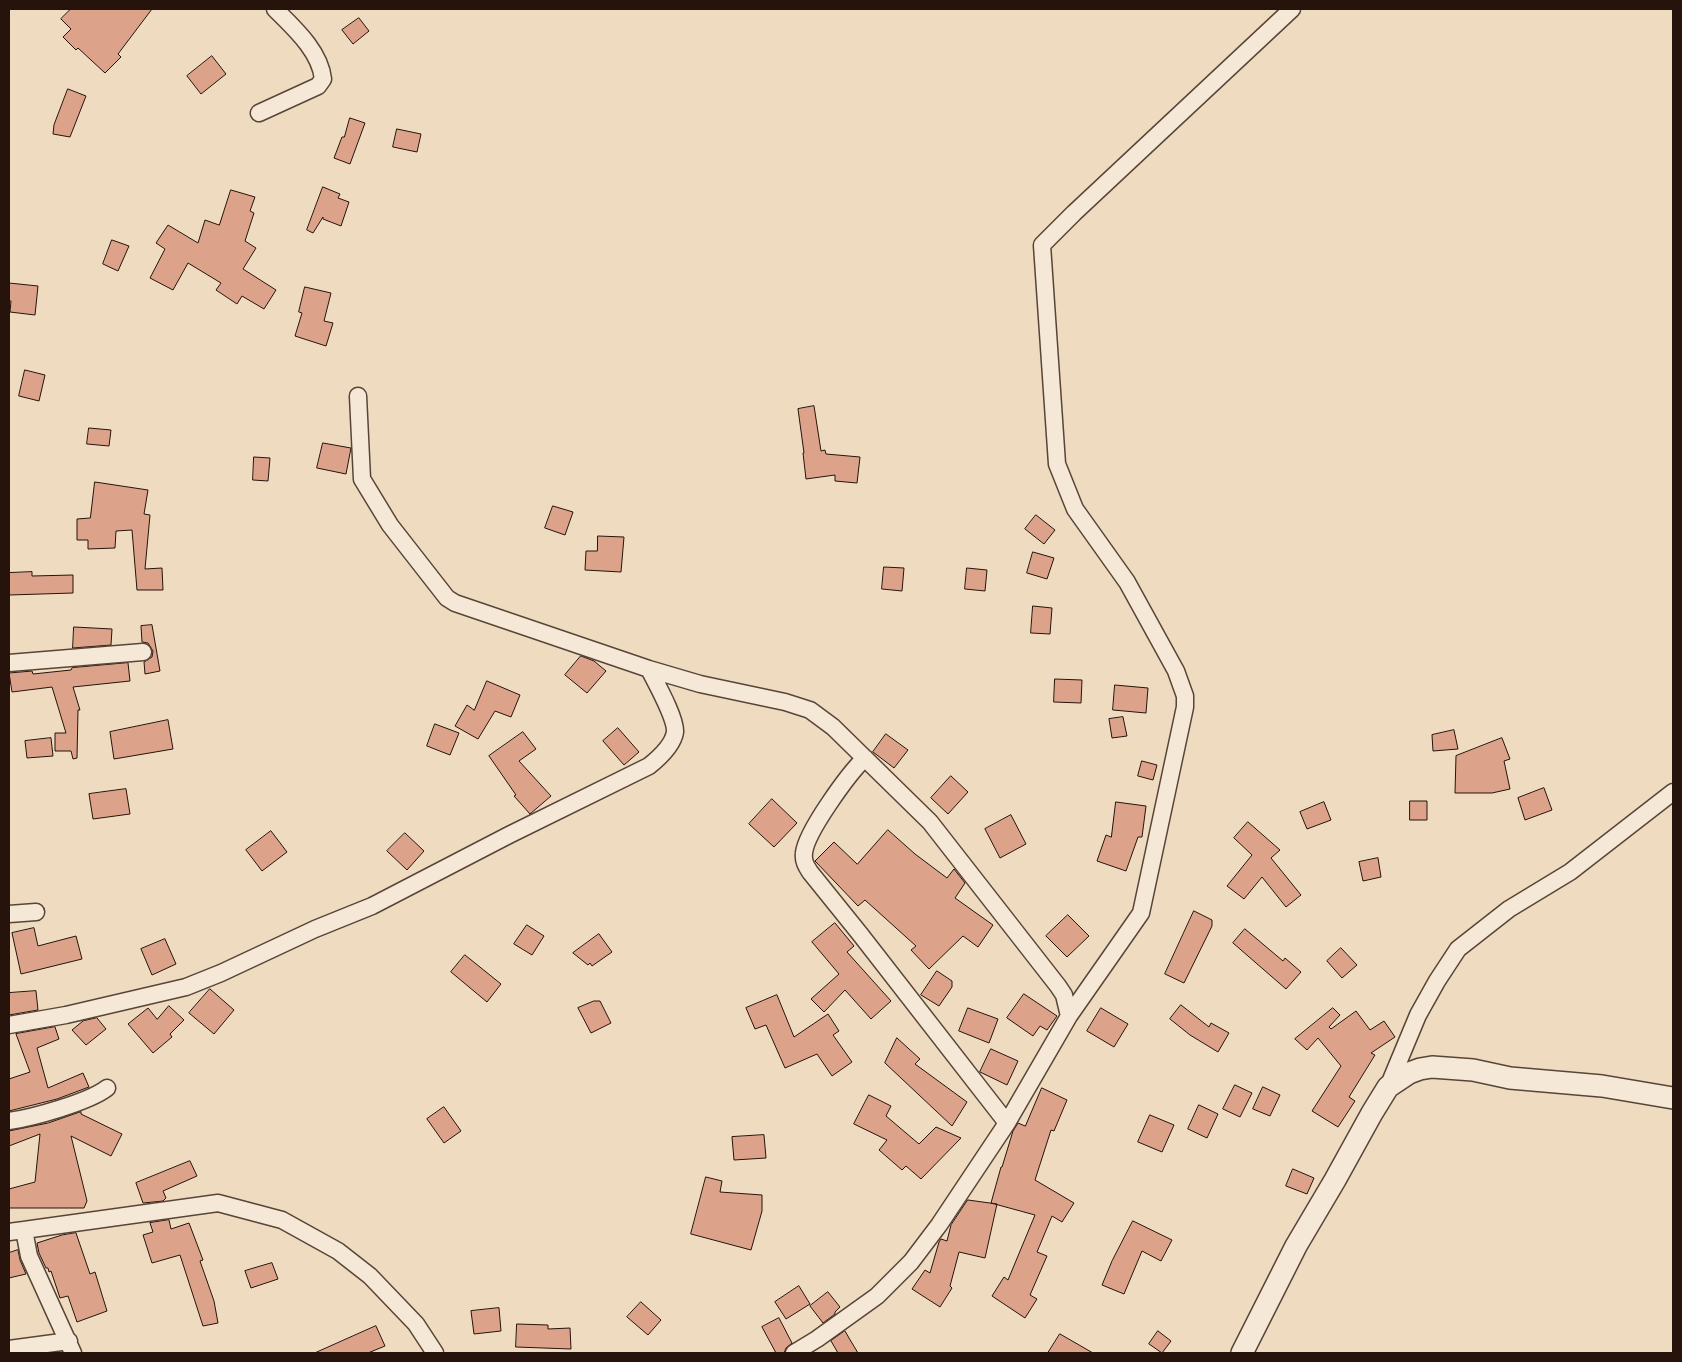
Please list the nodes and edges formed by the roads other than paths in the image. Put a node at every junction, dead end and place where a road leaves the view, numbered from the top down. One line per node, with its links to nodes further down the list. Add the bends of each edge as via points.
1 (275, 9): 3 (street, via 315,55 323,79 318,86)
2 (1292, 9): 12 (street, via 1042,245 1058,464 1071,501 1127,582 1176,672 1185,696 1141,913)
3 (260, 113)
4 (358, 396): 7 (street, via 362,479 390,525 447,598)
5 (143, 652): 6 (street)
6 (9, 663)
7 (649, 669): 8 (street, via 810,710); 13 (street, via 673,718 675,732 660,757 649,766 372,906 221,973 186,987)
8 (865, 758): 12 (street, via 930,822 1058,986); 18 (street, via 842,784 822,815 806,846 805,863)
9 (1673, 792): 14 (street, via 1570,872 1509,909 1458,950 1418,1014)
10 (36, 912): 11 (street)
11 (9, 914)
12 (1069, 1016): 18 (street)
13 (9, 1025)
14 (1388, 1087): 16 (street, via 1409,1072 1432,1067 1602,1086); 24 (street, via 1296,1246)
15 (106, 1088): 17 (street, via 84,1100)
16 (1673, 1098)
17 (9, 1121)
18 (1007, 1123): 23 (street, via 911,1262 877,1296)
19 (16, 1231): 20 (street, via 25,1244); 22 (street, via 218,1203 249,1210 282,1220 338,1251 370,1276 416,1324)
20 (71, 1347): 21 (street)
21 (9, 1349)
22 (435, 1353)
23 (794, 1353)
24 (1242, 1353)

